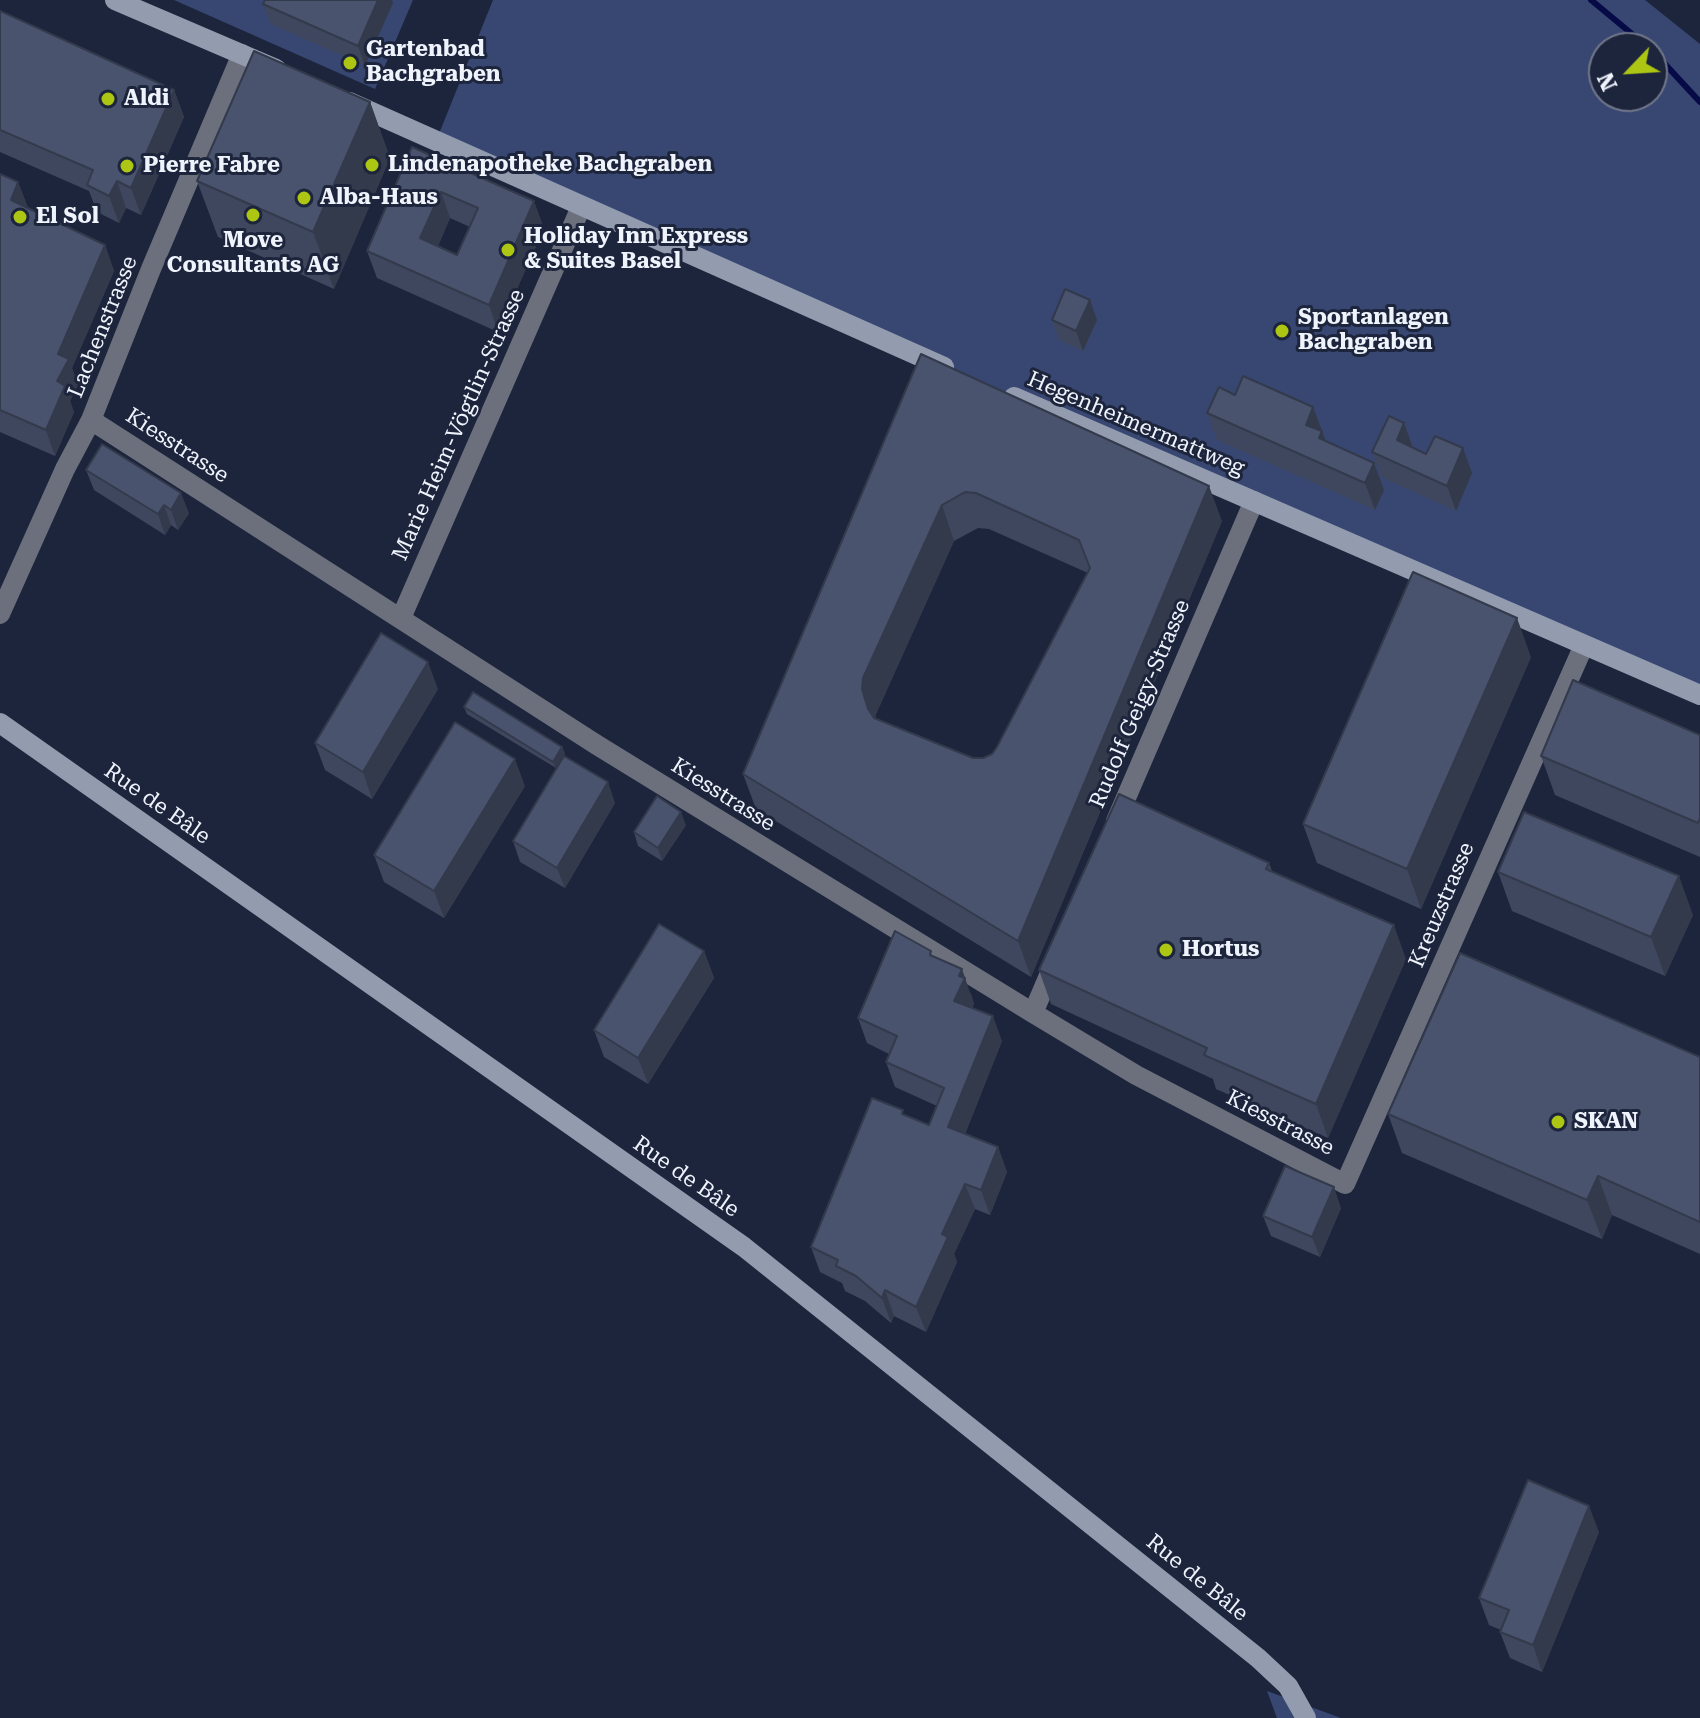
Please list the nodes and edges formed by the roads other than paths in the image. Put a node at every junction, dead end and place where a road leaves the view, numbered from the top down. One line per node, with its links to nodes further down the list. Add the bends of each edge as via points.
1 (115, 0): 2 (street)
2 (242, 54): 3 (street); 8 (street, Lachenstrasse)
3 (297, 79)
4 (325, 91): 5 (street)
5 (581, 207): 6 (street); 11 (street, Marie Heim-Vögtlin-Strasse)
6 (963, 375)
7 (991, 387): 9 (street, Hegenheimermattweg)
8 (91, 420): 10 (street, Lachenstrasse); 11 (street, Kiesstrasse)
9 (1254, 501): 12 (street, Hegenheimermattweg); 15 (street, Rudolf Geigy-Strasse)
10 (0, 614)
11 (401, 618): 17 (street, Kiesstrasse, via 585,738)
12 (1584, 645): 13 (street, Hegenheimermattweg); 18 (street, Kreuzstrasse)
13 (1700, 695)
14 (0, 723): 19 (street, Rue de Bâle, via 744,1247 1258,1658 1288,1686)
15 (1110, 834)
16 (1062, 944): 17 (street)
17 (1033, 1013): 18 (street, Kiesstrasse, via 1136,1075)
18 (1345, 1184)
19 (1306, 1718)

